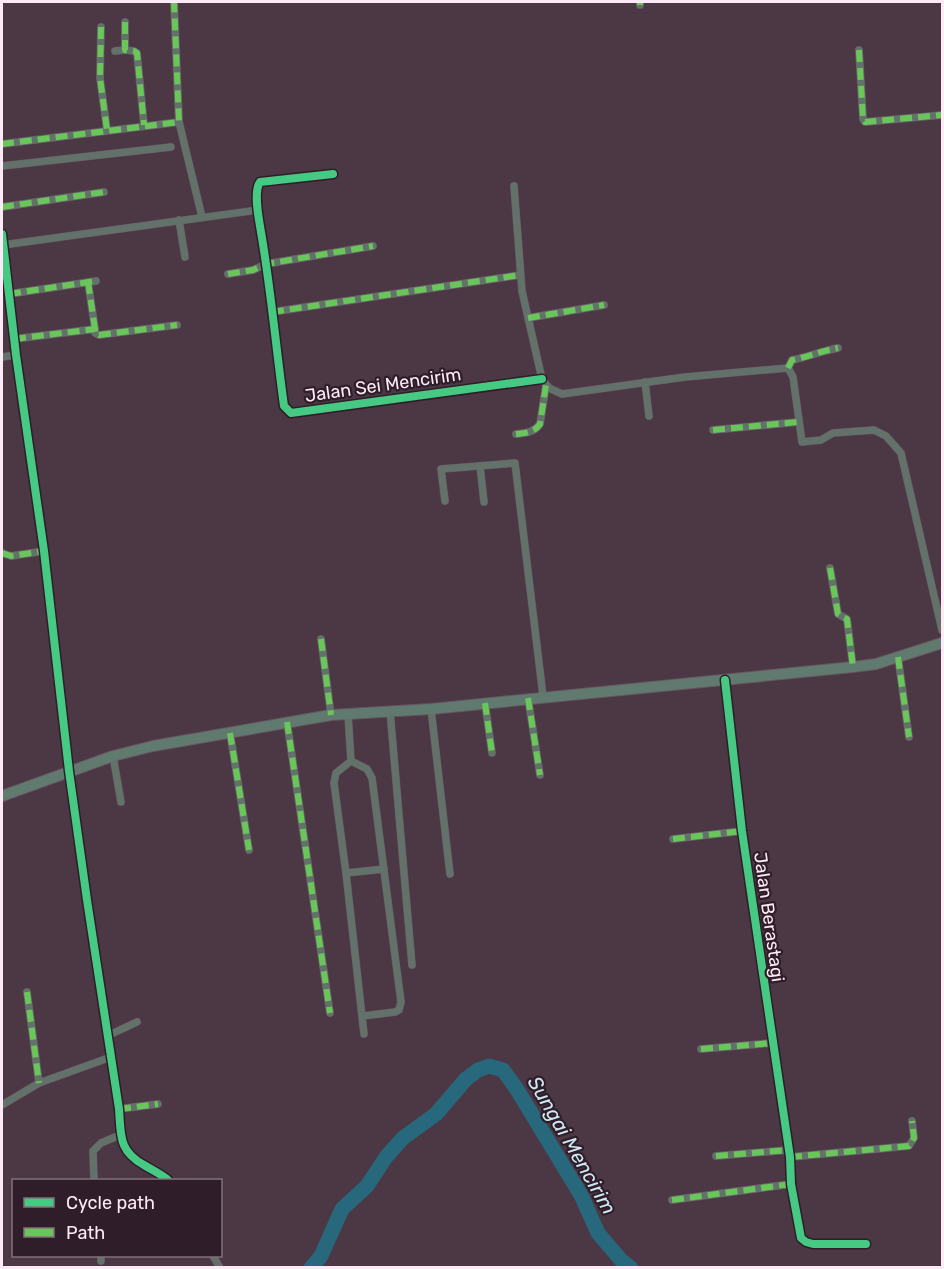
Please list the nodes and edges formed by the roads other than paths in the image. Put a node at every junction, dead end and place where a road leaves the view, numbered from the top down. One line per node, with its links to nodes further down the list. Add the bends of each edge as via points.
1 (174, 2): 8 (street)
2 (125, 22): 4 (street)
3 (101, 27): 10 (street, via 100,78)
4 (125, 50): 6 (street); 9 (street, via 137,53)
5 (859, 50): 7 (street, via 865,122)
6 (115, 51)
7 (942, 115)
8 (178, 122): 9 (street); 19 (street)
9 (144, 125): 10 (street)
10 (107, 130): 11 (street)
11 (2, 144)
12 (171, 147): 13 (street)
13 (2, 166)
14 (333, 174): 18 (street, Jalan Sei Mencirim, via 260,182)
15 (513, 186): 27 (street)
16 (104, 192): 17 (street)
17 (2, 207)
18 (258, 210): 19 (street); 25 (street, Jalan Sei Mencirim)
19 (202, 217): 20 (street)
20 (179, 220): 23 (street); 24 (street)
21 (2, 234): 23 (street)
22 (373, 246): 25 (street)
23 (3, 247): 28 (street)
24 (185, 257)
25 (266, 264): 26 (street); 33 (street, Jalan Sei Mencirim)
26 (228, 274)
27 (520, 275): 33 (street); 34 (street)
28 (4, 279): 31 (street)
29 (96, 281): 30 (street)
30 (88, 282): 31 (street); 36 (street)
31 (9, 294): 37 (street)
32 (604, 305): 34 (street)
33 (272, 312): 42 (street, Jalan Sei Mencirim, via 284,406 290,412)
34 (528, 318): 42 (street)
35 (177, 325): 36 (street, via 99,334)
36 (95, 330): 37 (street)
37 (14, 339): 39 (street)
38 (837, 348): 41 (street, via 792,360)
39 (16, 355): 40 (street); 51 (street)
40 (2, 357)
41 (788, 368): 43 (street, Jalan Sei Mencirim); 45 (street, via 793,377)
42 (544, 382): 43 (street, Jalan Sei Mencirim, via 562,394); 47 (street, via 540,424 531,432)
43 (645, 382): 44 (street)
44 (649, 416)
45 (798, 422): 46 (street); 54 (street, via 802,442 876,430 901,453)
46 (713, 430)
47 (516, 434)
48 (480, 466): 49 (street, via 441,469); 50 (street); 60 (street, via 515,463)
49 (445, 501)
50 (484, 502)
51 (45, 551): 52 (street); 73 (street)
52 (2, 554)
53 (830, 568): 58 (street, via 838,614 847,619)
54 (942, 630)
55 (321, 639): 66 (street)
56 (942, 643): 57 (main road)
57 (898, 657): 58 (main road); 69 (street)
58 (853, 667): 59 (main road)
59 (724, 680): 60 (main road); 77 (street, Jalan Berastagi)
60 (543, 696): 61 (main road)
61 (528, 698): 62 (main road); 74 (street)
62 (485, 703): 63 (main road); 70 (street)
63 (431, 709): 64 (main road); 82 (street)
64 (390, 711): 65 (main road); 83 (street)
65 (348, 714): 66 (main road); 72 (street)
66 (331, 715): 67 (main road)
67 (287, 722): 68 (main road); 85 (street)
68 (230, 733): 71 (main road); 79 (street)
69 (909, 737)
70 (492, 753)
71 (113, 756): 73 (main road); 76 (street)
72 (351, 761): 80 (street, via 368,769 372,778); 81 (street, via 336,773 334,783)
73 (69, 771): 75 (main road); 89 (street)
74 (540, 775)
75 (2, 796)
76 (121, 802)
77 (742, 831): 78 (street); 90 (street, Jalan Berastagi)
78 (673, 838)
79 (249, 850)
80 (384, 869): 81 (street); 86 (street, via 400,1007 395,1012)
81 (346, 873): 86 (street)
82 (450, 873)
83 (412, 965)
84 (27, 992): 93 (street)
85 (330, 1013)
86 (363, 1016): 88 (street)
87 (137, 1022): 89 (street)
88 (364, 1034)
89 (107, 1036): 92 (street)
90 (772, 1043): 91 (street); 99 (street, Jalan Berastagi)
91 (701, 1049)
92 (111, 1057): 93 (street); 96 (street)
93 (39, 1083): 95 (street)
94 (158, 1104): 96 (street)
95 (2, 1105)
96 (119, 1109): 98 (street)
97 (912, 1121): 99 (street, via 914,1138 909,1146)
98 (120, 1135): 101 (street, via 93,1151); 102 (street, via 130,1155)
99 (789, 1153): 100 (street); 103 (street, Jalan Berastagi)
100 (716, 1156)
101 (94, 1179)
102 (166, 1179)
103 (791, 1184): 104 (street); 105 (street, Jalan Berastagi, via 803,1240 813,1244)
104 (672, 1200)
105 (866, 1244)

